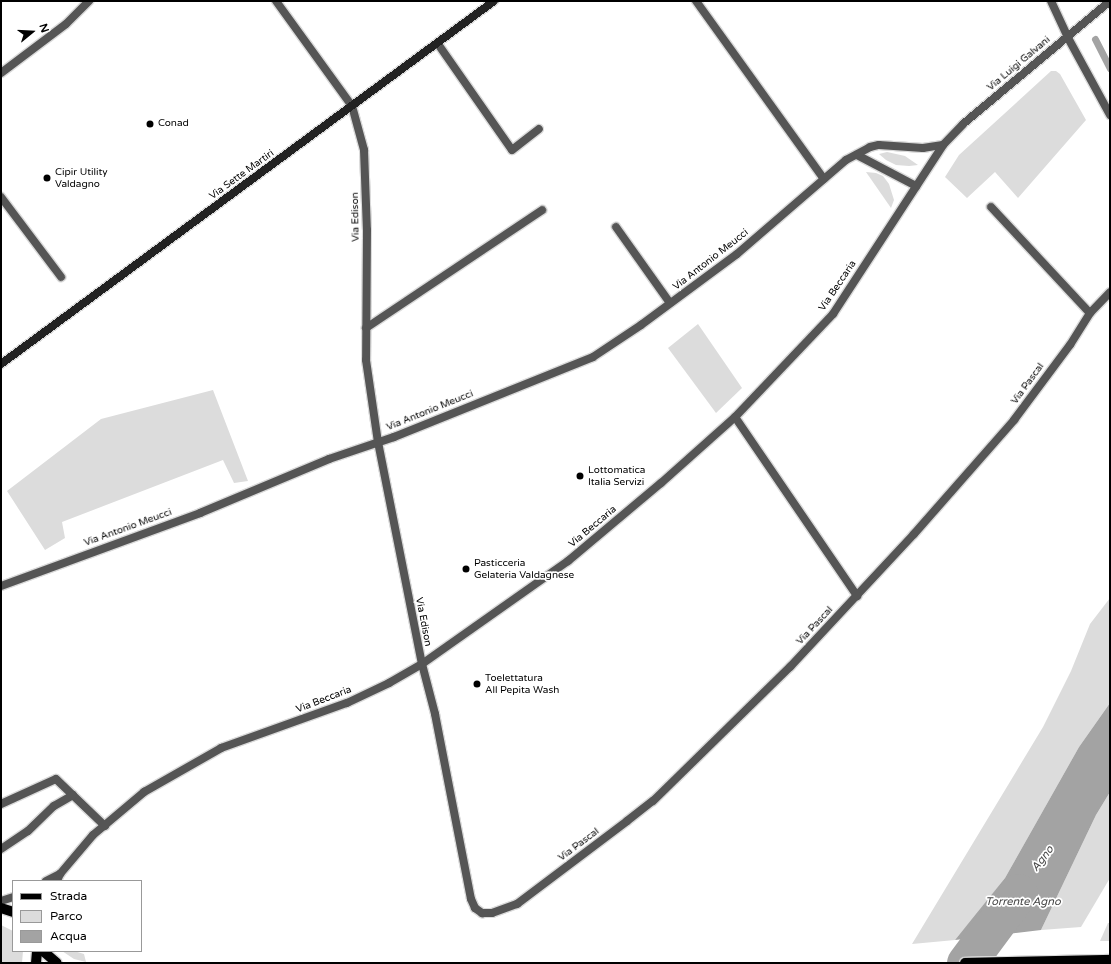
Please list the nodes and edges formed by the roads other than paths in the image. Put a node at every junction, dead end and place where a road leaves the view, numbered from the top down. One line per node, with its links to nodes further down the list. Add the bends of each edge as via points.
1 (89, 1): 9 (street, via 66,24)
2 (276, 1): 10 (street)
3 (494, 1): 8 (main road, Via Sette Martiri)
4 (696, 1): 15 (street)
5 (1051, 1): 7 (street)
6 (1110, 2): 7 (street, Via Luigi Galvani)
7 (1067, 36): 11 (street); 13 (street, Via Luigi Galvani)
8 (438, 44): 10 (main road, Via Sette Martiri); 12 (street, via 512,150)
9 (1, 73)
10 (352, 106): 26 (street, Via Edison, via 364,150 367,230); 27 (main road, Via Sette Martiri)
11 (1110, 115)
12 (539, 129)
13 (943, 145): 14 (street, Via Antonio Meucci, via 923,148 879,145); 16 (street, Via Beccaria)
14 (857, 155): 15 (street, Via Antonio Meucci, via 846,160); 16 (street)
15 (824, 179): 24 (street, Via Antonio Meucci, via 737,254)
16 (916, 186): 28 (street, Via Beccaria, via 833,314)
17 (1, 197): 18 (street)
18 (4, 206): 22 (street)
19 (991, 207): 25 (street)
20 (542, 210): 26 (street)
21 (616, 227): 24 (street)
22 (61, 277)
23 (1110, 292): 25 (street, Via Pascal)
24 (670, 303): 29 (street, Via Antonio Meucci, via 593,356)
25 (1090, 313): 31 (street, Via Pascal, via 1070,345 1014,420)
26 (366, 328): 29 (street, Via Edison, via 366,360)
27 (1, 364)
28 (735, 417): 31 (street); 32 (street, Via Beccaria, via 568,561)
29 (378, 442): 30 (street, Via Antonio Meucci, via 329,458 200,513); 32 (street, Via Edison)
30 (1, 586)
31 (857, 596): 43 (street, Via Pascal, via 790,668 653,801 517,904 492,913)
32 (422, 664): 35 (street, Via Beccaria, via 347,704 221,748 144,792); 43 (street, Via Edison, via 432,701 471,899 475,908)
33 (73, 795): 34 (street, via 56,779); 35 (street); 36 (street, via 54,806 28,831)
34 (1, 804)
35 (105, 826): 37 (street, Via Beccaria, via 93,835)
36 (1, 848)
37 (59, 877): 38 (street, Via Beccaria)
38 (49, 880)
39 (12, 897): 40 (street)
40 (1, 901)
41 (1, 908): 42 (main road)
42 (12, 912)
43 (482, 913)
44 (37, 952): 47 (main road)
45 (44, 952): 48 (main road)
46 (1110, 960): 50 (main road)
47 (36, 963)
48 (57, 963)
49 (965, 963): 50 (main road)
50 (1050, 963)

